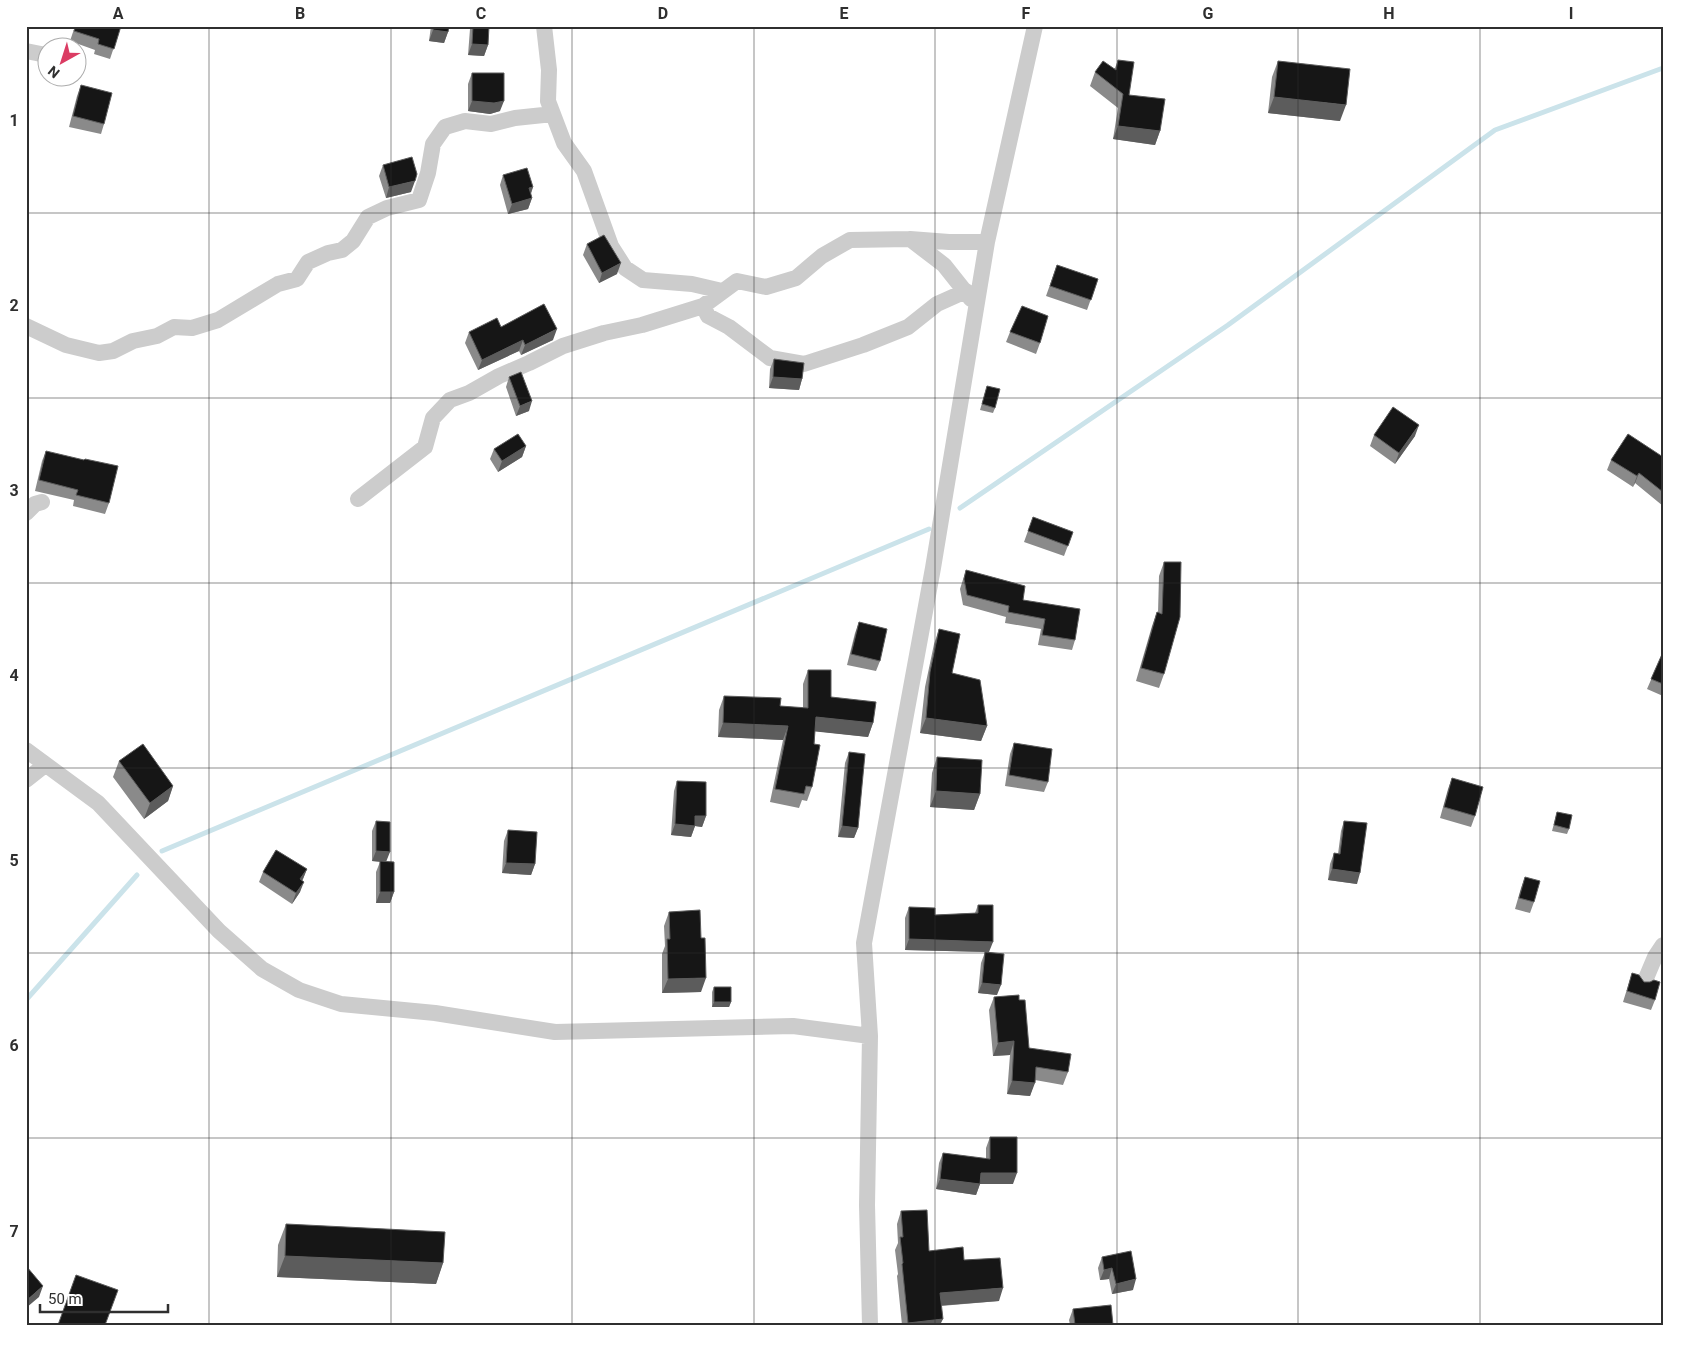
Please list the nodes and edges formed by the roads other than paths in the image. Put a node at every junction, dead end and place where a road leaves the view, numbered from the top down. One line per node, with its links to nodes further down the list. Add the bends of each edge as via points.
1 (544, 26): 3 (street, via 549,70 548,101)
2 (1035, 26): 5 (street)
3 (553, 114): 6 (street, via 564,142 584,171 611,246 625,268 643,280 692,284); 9 (street, via 491,124 465,121 445,127 433,144 419,200 387,208 368,217 353,241 342,250 308,262 297,279 278,284 218,320 192,328 174,327 157,336 99,353 66,344)
4 (910, 239): 5 (street); 6 (street, via 850,240 822,256 796,278 766,287 737,281); 7 (street, via 944,265)
5 (987, 242): 7 (street)
6 (722, 291): 8 (street)
7 (971, 298): 8 (street, via 938,304 908,327 804,364 770,358 729,327 708,316); 18 (street, via 933,568 864,943)
8 (703, 306): 10 (street, via 562,346 450,400 433,418 425,447)
9 (26, 326)
10 (358, 499)
11 (42, 502): 12 (street)
12 (26, 513)
13 (26, 750): 14 (street)
14 (45, 765): 15 (street); 18 (street, via 98,803 219,931 262,969 298,990 341,1004 435,1013 555,1032 793,1026)
15 (26, 780)
16 (1663, 945): 17 (street)
17 (1644, 984)
18 (870, 1036): 19 (street, via 867,1204)
19 (870, 1325)

